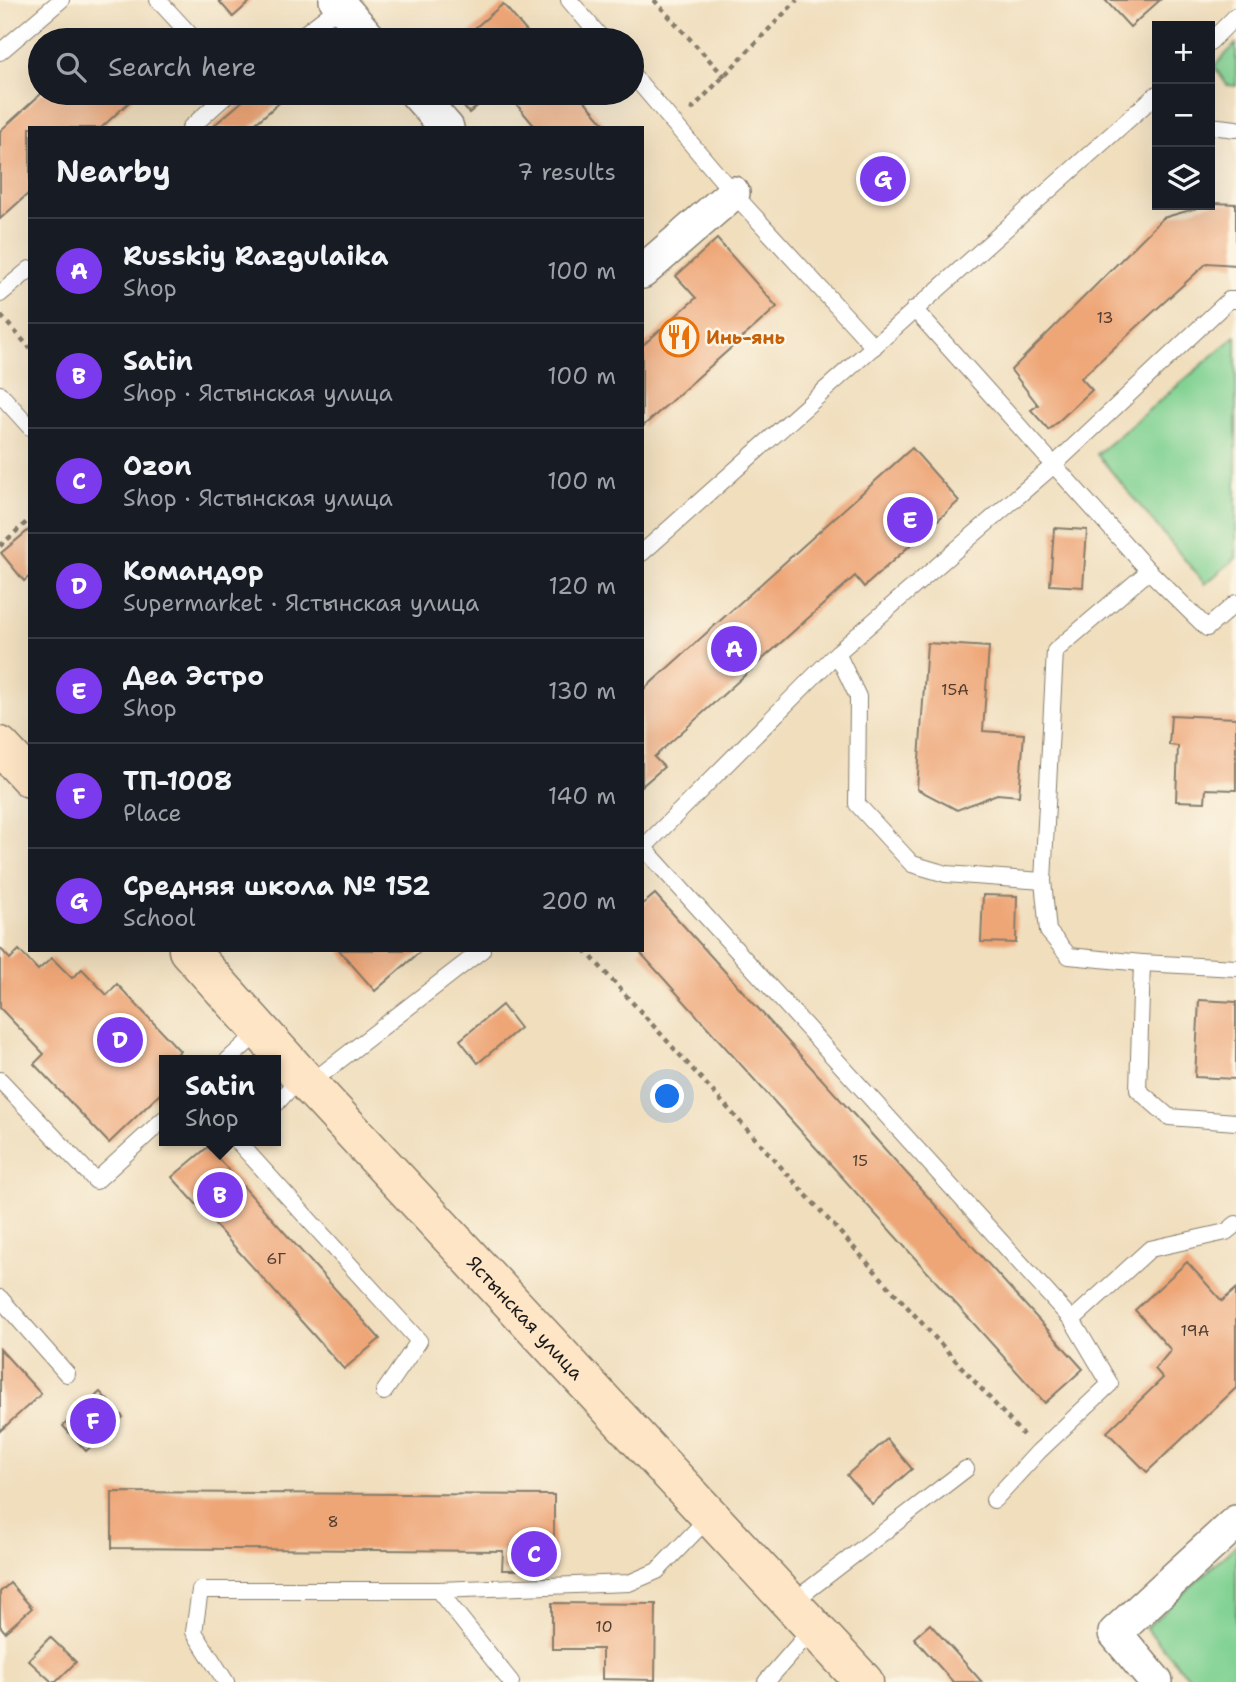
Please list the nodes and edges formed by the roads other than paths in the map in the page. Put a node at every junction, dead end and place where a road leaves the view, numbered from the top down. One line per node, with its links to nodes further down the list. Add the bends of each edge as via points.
1 (61, 0): 7 (lane)
2 (158, 0): 8 (lane)
3 (569, 0): 11 (lane)
4 (343, 2): 9 (lane); 10 (street)
5 (1236, 16): 12 (lane)
6 (28, 28): 13 (lane)
7 (28, 28)
8 (184, 28)
9 (311, 28)
10 (362, 28)
11 (593, 28)
12 (1215, 37)
13 (0, 52)
14 (644, 88): 22 (lane)
15 (1152, 98): 27 (lane)
16 (216, 105): 18 (lane)
17 (426, 105): 19 (street)
18 (192, 126)
19 (444, 126)
20 (1215, 127): 21 (lane)
21 (1236, 129)
22 (733, 193): 23 (street); 28 (lane)
23 (644, 270)
24 (28, 271): 25 (lane)
25 (0, 294)
26 (1236, 300): 31 (lane, via 1229,300)
27 (914, 309): 28 (lane); 31 (lane)
28 (874, 347): 32 (lane)
29 (0, 394): 30 (lane)
30 (28, 424)
31 (1055, 464): 33 (lane); 35 (lane)
32 (644, 551)
33 (1149, 571): 34 (lane, via 1207,628); 40 (lane, via 1055,651)
34 (1236, 603)
35 (837, 653): 38 (lane); 40 (lane, via 858,697 857,804 912,864 946,874)
36 (0, 746): 37 (main road)
37 (28, 776)
38 (644, 848)
39 (644, 850): 55 (lane)
40 (1043, 881): 43 (lane, via 1048,931 1069,956)
41 (479, 952): 48 (lane)
42 (200, 954): 45 (main road, Ястынская улица)
43 (1142, 963): 44 (lane); 50 (lane, via 1138,1090 1169,1116)
44 (1236, 968)
45 (261, 1030): 46 (lane); 48 (main road, Ястынская улица)
46 (234, 1055)
47 (0, 1080): 51 (lane, via 96,1181)
48 (305, 1080): 49 (lane); 60 (main road, Ястынская улица)
49 (281, 1100)
50 (1236, 1122)
51 (159, 1124)
52 (242, 1146): 57 (lane, via 419,1341)
53 (1236, 1224): 55 (lane, via 1226,1232 1150,1249)
54 (0, 1298): 56 (lane)
55 (1072, 1320): 59 (lane, via 1110,1384)
56 (67, 1374)
57 (384, 1392)
58 (966, 1469): 63 (lane)
59 (995, 1500)
60 (710, 1516): 62 (lane, via 657,1571 629,1583); 63 (main road, Ястынская улица)
61 (1236, 1522): 68 (street, via 1115,1633)
62 (438, 1590): 64 (lane, via 200,1590 194,1632); 65 (lane)
63 (802, 1616): 66 (lane); 67 (main road, Ястынская улица)
64 (226, 1682)
65 (511, 1682)
66 (766, 1682)
67 (864, 1682)
68 (1156, 1682)

